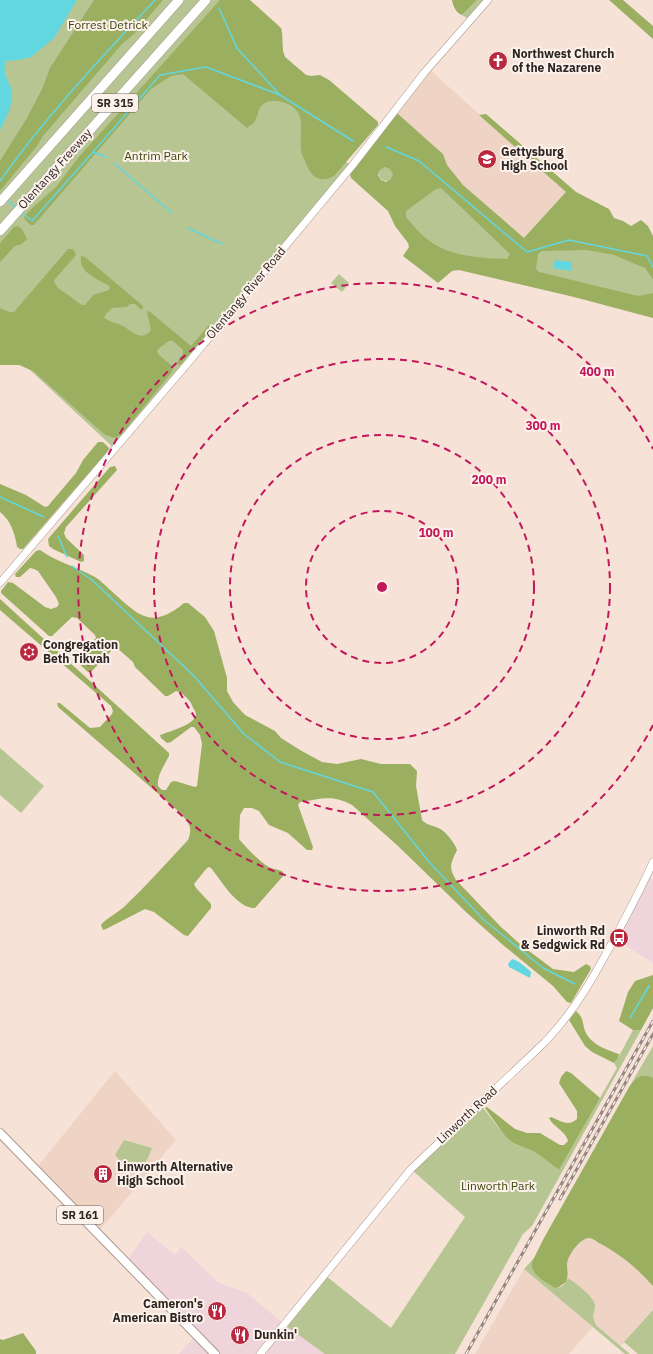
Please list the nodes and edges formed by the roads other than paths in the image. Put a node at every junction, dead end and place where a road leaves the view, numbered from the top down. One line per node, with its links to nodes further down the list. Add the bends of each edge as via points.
1 (180, 0): 4 (highway, Olentangy Freeway / SR 315)
2 (206, 0): 5 (highway, Olentangy Freeway / SR 315)
3 (488, 0): 6 (main road, Olentangy River Road, via 424,73 352,166 183,368)
4 (0, 202)
5 (3, 228)
6 (0, 583)
7 (653, 862): 8 (main road, Linworth Road)
8 (650, 877): 11 (main road, Linworth Road, via 587,989 562,1024 411,1169)
9 (0, 1133): 10 (main road, SR 161)
10 (215, 1354)
11 (260, 1354)

